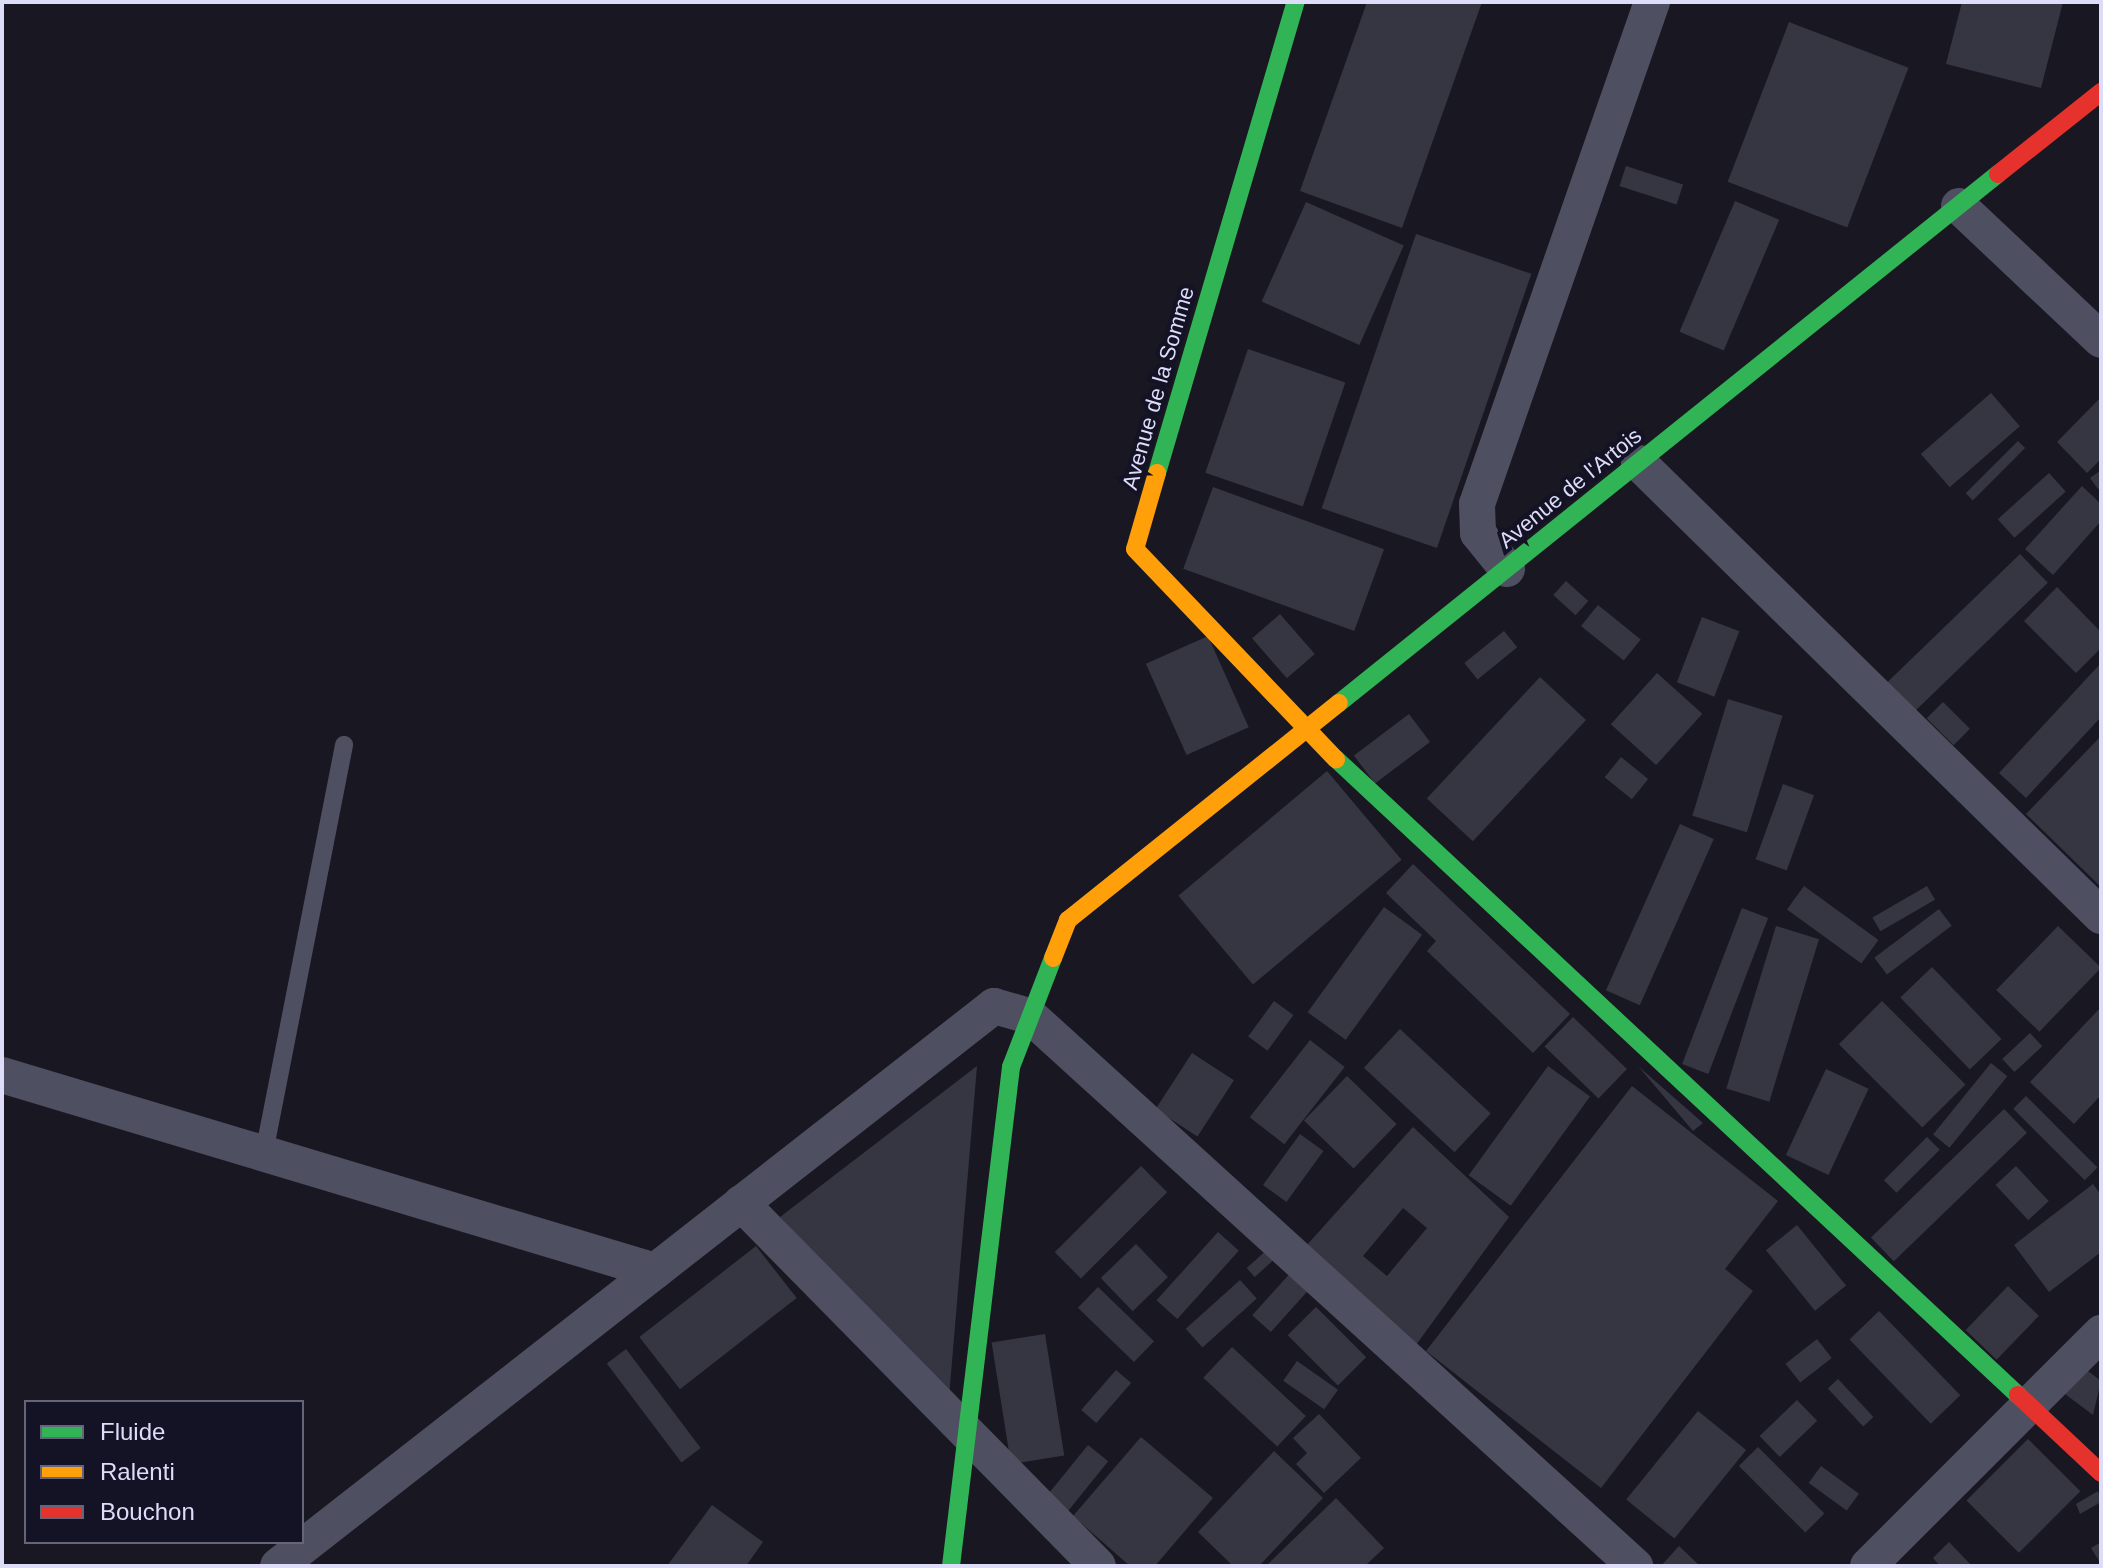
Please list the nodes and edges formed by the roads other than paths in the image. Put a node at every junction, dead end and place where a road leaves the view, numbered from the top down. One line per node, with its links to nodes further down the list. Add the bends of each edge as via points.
1 (1296, 2): 8 (street, Avenue de la Somme, via 1135,549)
2 (1652, 2): 7 (street, via 1477,504 1478,533)
3 (2101, 92): 4 (street, Avenue de l'Artois)
4 (1959, 206): 5 (street); 6 (street, Avenue de l'Artois)
5 (2101, 340)
6 (1639, 463): 7 (street, Avenue de l'Artois); 10 (street)
7 (1507, 569): 8 (street, Avenue de l'Artois)
8 (1305, 730): 11 (street, Avenue de l'Artois, via 1068,920); 17 (street)
9 (344, 745): 13 (lane)
10 (2101, 916)
11 (1030, 1016): 14 (street, via 994,1006); 18 (street, via 1011,1067); 23 (street)
12 (2, 1075): 13 (street)
13 (264, 1153): 15 (street)
14 (741, 1203): 15 (street); 18 (street)
15 (655, 1271): 20 (street)
16 (2101, 1333): 17 (street)
17 (2029, 1406): 19 (street); 24 (street)
18 (965, 1438): 21 (street); 22 (street)
19 (2101, 1473)
20 (278, 1566)
21 (951, 1566)
22 (1098, 1566)
23 (1635, 1566)
24 (1868, 1566)

